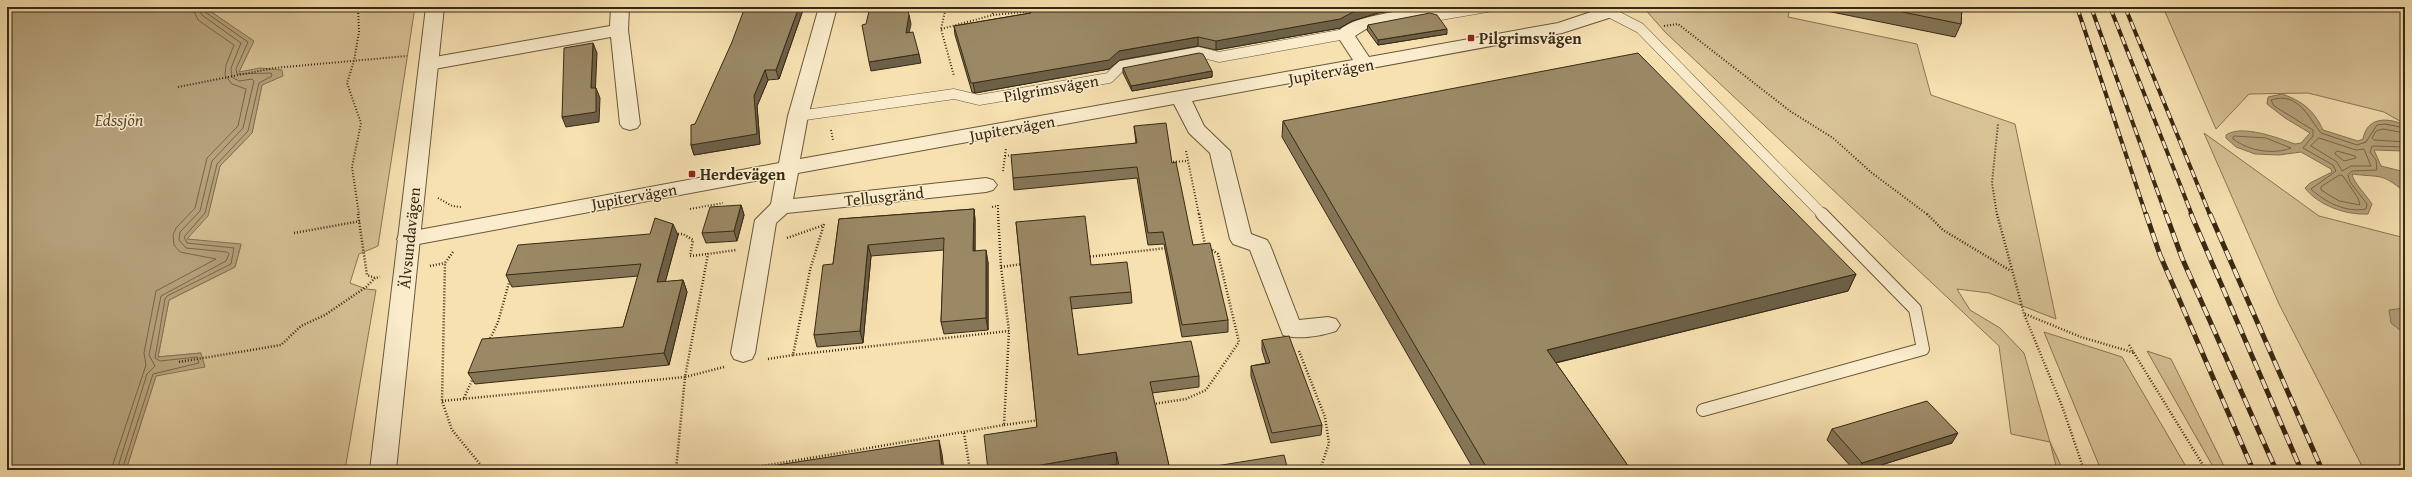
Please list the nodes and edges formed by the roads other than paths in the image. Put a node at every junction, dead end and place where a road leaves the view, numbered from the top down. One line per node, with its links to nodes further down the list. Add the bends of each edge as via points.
1 (435, 7): 9 (street, Älvsundavägen)
2 (620, 7): 7 (street)
3 (828, 7): 12 (street)
4 (1486, 7): 6 (lane, via 1440,15)
5 (1609, 10): 10 (street, Jupitervägen, via 1562,28); 20 (lane, via 1640,28 1915,309 1923,349)
6 (1429, 12): 8 (street, Pilgrimsvägen, via 1361,25)
7 (619, 30): 9 (street); 13 (street)
8 (1346, 34): 10 (street); 12 (lane, Pilgrimsvägen, via 1219,57 1199,52 1184,54 1121,66 1109,78 979,100 954,94)
9 (429, 59): 17 (street, Älvsundavägen)
10 (1365, 65): 11 (street, Jupitervägen)
11 (1180, 97): 14 (street, Jupitervägen); 18 (street, via 1196,129 1220,150 1241,239 1259,246 1291,329)
12 (798, 116): 14 (street)
13 (630, 124)
14 (788, 168): 16 (street); 17 (street, Jupitervägen)
15 (994, 184): 16 (street, Tellusgränd)
16 (781, 207): 19 (street, via 766,220)
17 (408, 238): 21 (street, Älvsundavägen)
18 (1328, 325)
19 (744, 360)
20 (1703, 410)
21 (383, 470)

